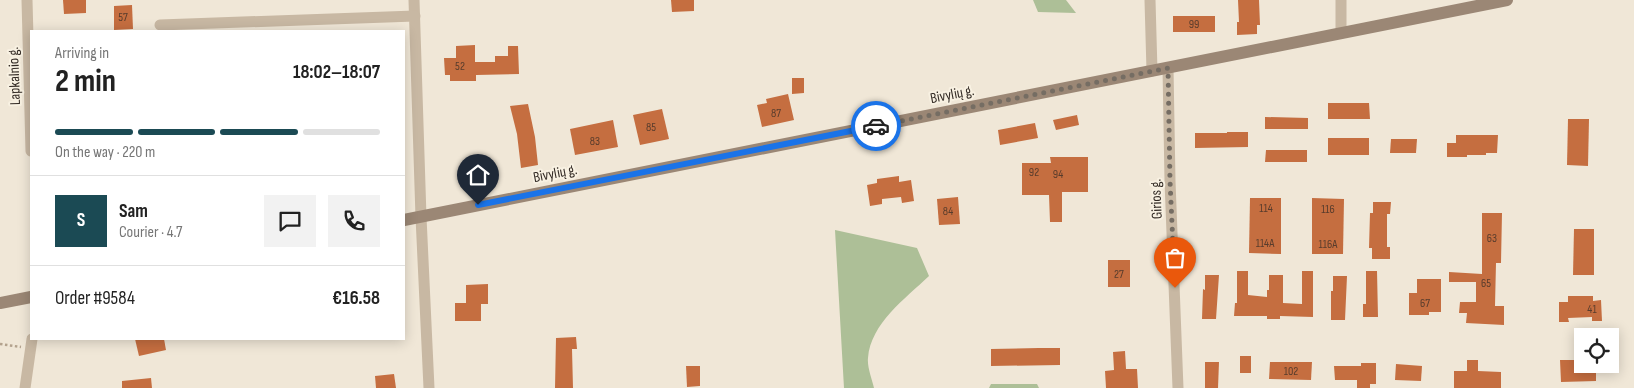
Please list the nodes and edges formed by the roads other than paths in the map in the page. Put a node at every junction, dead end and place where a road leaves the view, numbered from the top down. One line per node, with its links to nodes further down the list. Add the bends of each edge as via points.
1 (27, 0): 11 (street, Lapkalnio g.)
2 (414, 0): 6 (street)
3 (1150, 0): 10 (street)
4 (1341, 0): 8 (street)
5 (1507, 0): 8 (street, Bivylių g.)
6 (415, 16): 7 (street); 12 (street)
7 (160, 25)
8 (1341, 33): 9 (street, Bivylių g.)
9 (1168, 68): 10 (street, Bivylių g.); 19 (street, Girios g.)
10 (1152, 71): 12 (street, Bivylių g.)
11 (30, 113)
12 (421, 216): 13 (street, Bivylių g.); 18 (street)
13 (405, 220)
14 (30, 297): 15 (street)
15 (0, 303)
16 (31, 343): 17 (street)
17 (24, 388)
18 (429, 388)
19 (1178, 388)

